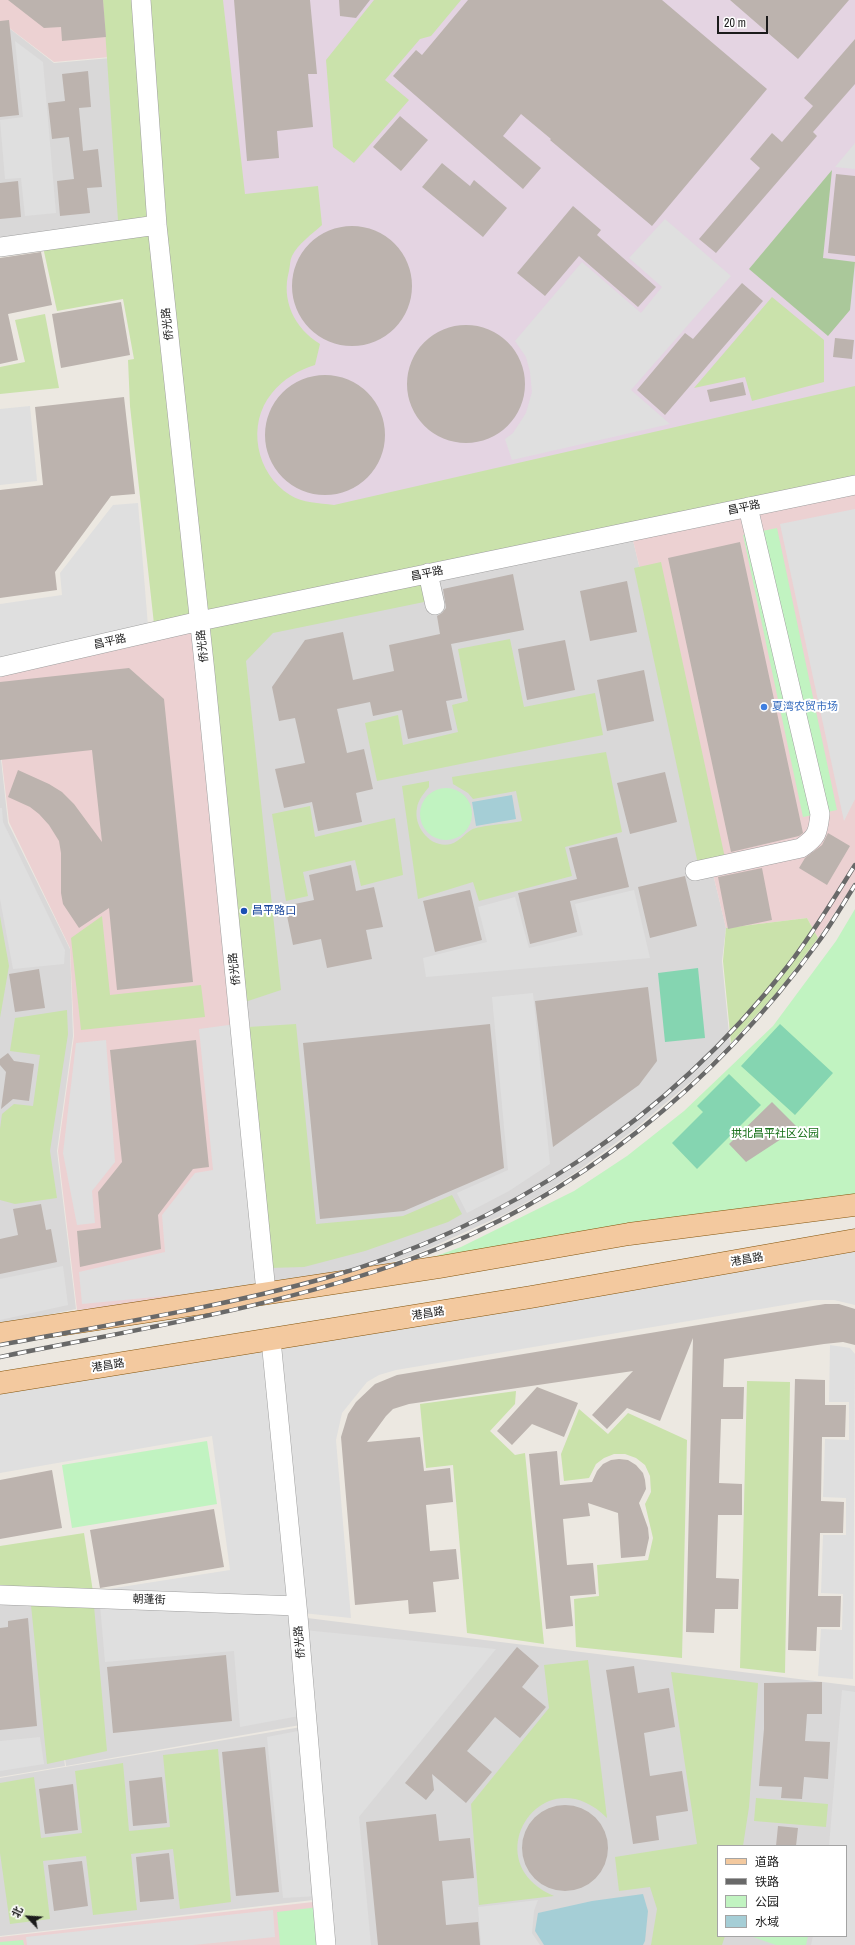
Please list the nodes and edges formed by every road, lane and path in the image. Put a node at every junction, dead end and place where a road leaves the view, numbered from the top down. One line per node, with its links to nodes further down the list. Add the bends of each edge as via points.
1 (141, 0): 2 (street, 侨光路)
2 (157, 225): 3 (street); 8 (street, 侨光路)
3 (0, 246)
4 (855, 485): 5 (street, 昌平路)
5 (748, 507): 6 (street, 昌平路); 10 (street, via 820,814 819,828 814,839 801,848)
6 (428, 573): 7 (street); 8 (street, 昌平路)
7 (435, 605)
8 (200, 621): 9 (street, 昌平路); 14 (street, 侨光路)
9 (0, 668)
10 (695, 871)
11 (855, 1201): 12 (main road)
12 (845, 1206): 14 (main road, via 629,1234 440,1267)
13 (850, 1243): 16 (main road, 港昌路)
14 (266, 1292): 15 (main road)
15 (0, 1334)
16 (271, 1340): 17 (main road, 港昌路); 19 (street, 侨光路)
17 (0, 1383)
18 (0, 1595): 19 (street, 朝蓬街)
19 (297, 1606): 20 (street, 侨光路)
20 (326, 1945)

